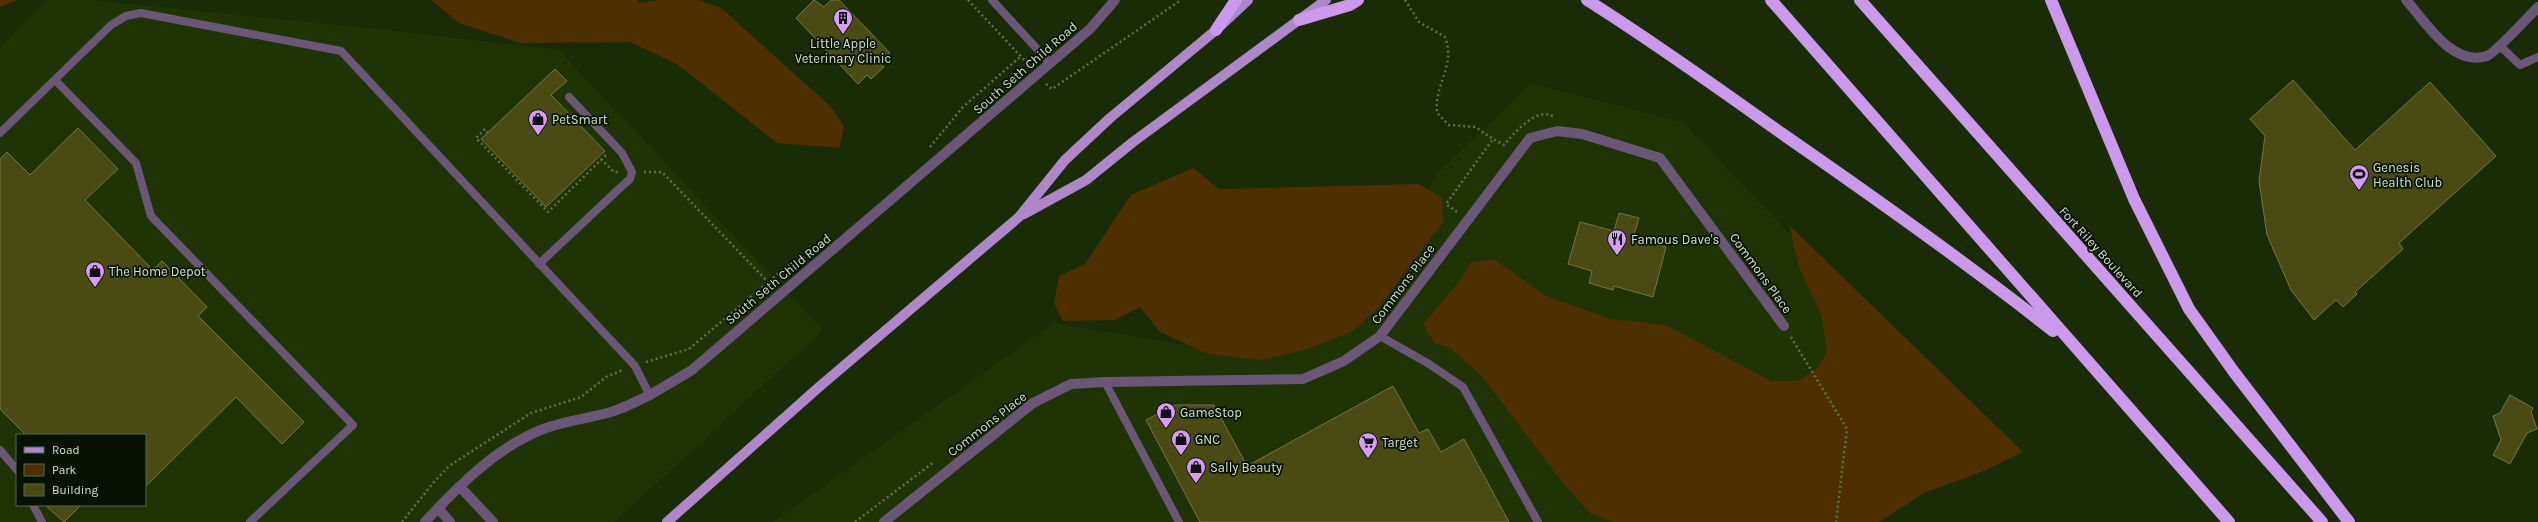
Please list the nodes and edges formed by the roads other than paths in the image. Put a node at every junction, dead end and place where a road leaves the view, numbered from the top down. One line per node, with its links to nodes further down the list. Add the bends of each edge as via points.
1 (992, 0): 17 (lane)
2 (1115, 0): 17 (street, South Seth Child Road, via 1090,30)
3 (1236, 0): 14 (highway)
4 (1248, 0): 14 (main road)
5 (1326, 0): 13 (main road)
6 (1358, 0): 13 (highway, via 1350,5)
7 (1587, 0): 25 (highway, via 1636,31 1972,267)
8 (1771, 0): 25 (highway)
9 (1860, 0): 43 (highway, Fort Riley Boulevard)
10 (2051, 0): 44 (highway, via 2134,199 2189,309)
11 (2406, 0): 15 (street, via 2448,47 2465,57 2488,56)
12 (2538, 7): 15 (street)
13 (1299, 20): 21 (main road, via 1133,142 1086,180)
14 (1216, 30): 21 (main road, via 1065,160)
15 (2499, 45): 16 (lane, via 2520,65)
16 (2538, 57)
17 (1050, 63): 27 (street, South Seth Child Road, via 692,370)
18 (54, 80): 20 (lane); 22 (lane, via 111,25 126,16 141,13 341,51); 34 (lane, via 136,163 151,216 353,425)
19 (569, 97): 22 (lane, via 622,153 632,172 630,179 622,187)
20 (0, 133)
21 (1019, 217): 38 (main road, via 819,387)
22 (539, 264): 27 (lane, via 635,366)
23 (1784, 326): 24 (street, Commons Place, via 1660,158 1582,134 1557,131 1530,138)
24 (1380, 336): 26 (street, Commons Place, via 1344,361 1303,379); 41 (lane, via 1463,387)
25 (2077, 351): 42 (highway)
26 (1105, 382): 39 (street, Commons Place, via 1071,384 1033,403); 40 (lane)
27 (650, 396): 30 (street, South Seth Child Road, via 614,410 546,428 508,448)
28 (0, 450): 29 (lane)
29 (16, 469)
30 (461, 488): 32 (street, South Seth Child Road); 37 (street)
31 (34, 506): 33 (lane)
32 (438, 508): 35 (street, South Seth Child Road); 36 (street)
33 (42, 522)
34 (250, 522)
35 (425, 522)
36 (450, 522)
37 (493, 522)
38 (667, 522)
39 (884, 522)
40 (1179, 522)
41 (1538, 522)
42 (2229, 522)
43 (2322, 522)
44 (2349, 522)

